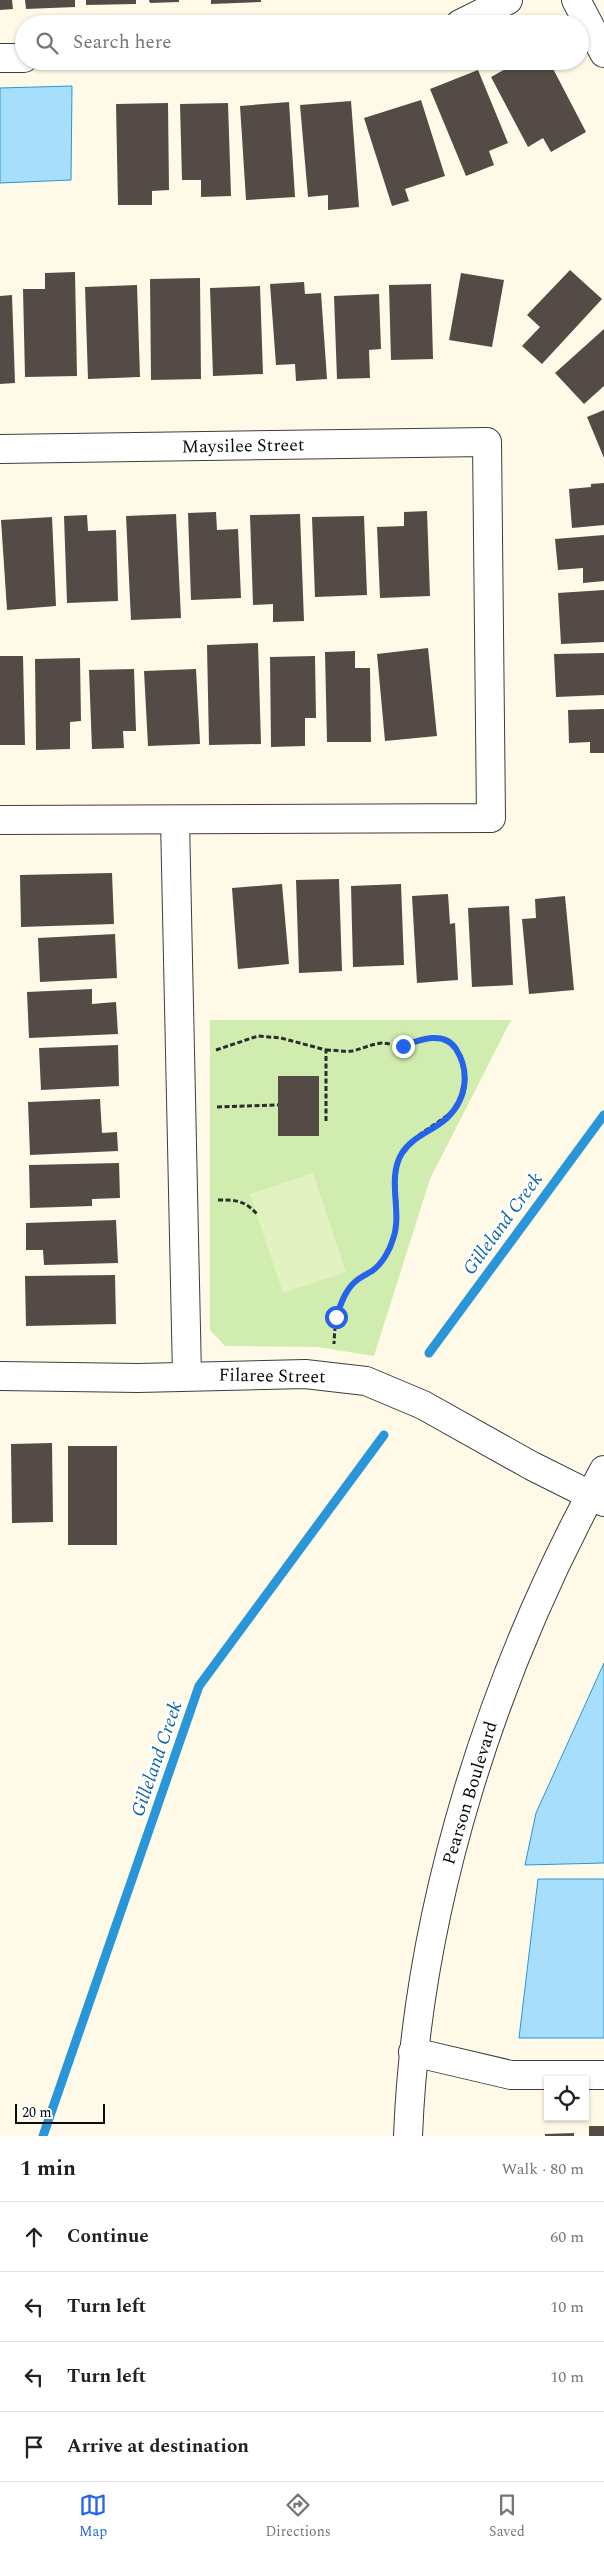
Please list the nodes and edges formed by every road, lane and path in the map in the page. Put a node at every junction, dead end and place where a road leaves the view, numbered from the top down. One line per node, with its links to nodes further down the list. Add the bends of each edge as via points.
1 (508, 0): 3 (street)
2 (576, 0): 4 (street)
3 (478, 15)
4 (584, 15)
5 (589, 25): 6 (street)
6 (604, 53)
7 (0, 58): 8 (street)
8 (15, 58)
9 (0, 449): 11 (street, Maysilee Street, via 487,442 490,818)
10 (0, 820): 11 (street)
11 (175, 820): 21 (street)
12 (216, 1050): 13 (path, via 258,1036 281,1038)
13 (326, 1050): 16 (path); 19 (path, via 353,1050 382,1043 403,1046 425,1038 439,1038 454,1046 466,1074 455,1108 402,1154 395,1186 397,1218 394,1239 374,1269 356,1281 344,1296 336,1317)
14 (278, 1105): 15 (path)
15 (217, 1107)
16 (326, 1123)
17 (218, 1200): 18 (path, via 240,1200)
18 (257, 1214)
19 (334, 1344)
20 (0, 1376): 21 (street, Filaree Street)
21 (187, 1376): 23 (street, Filaree Street, via 305,1374 366,1381 423,1405)
22 (604, 1470): 23 (street, Pearson Boulevard)
23 (597, 1499): 24 (street, Pearson Boulevard, via 528,1626 485,1739 445,1876)
24 (413, 2052): 25 (street, via 511,2075); 26 (street, Pearson Boulevard)
25 (604, 2075)
26 (408, 2136)

